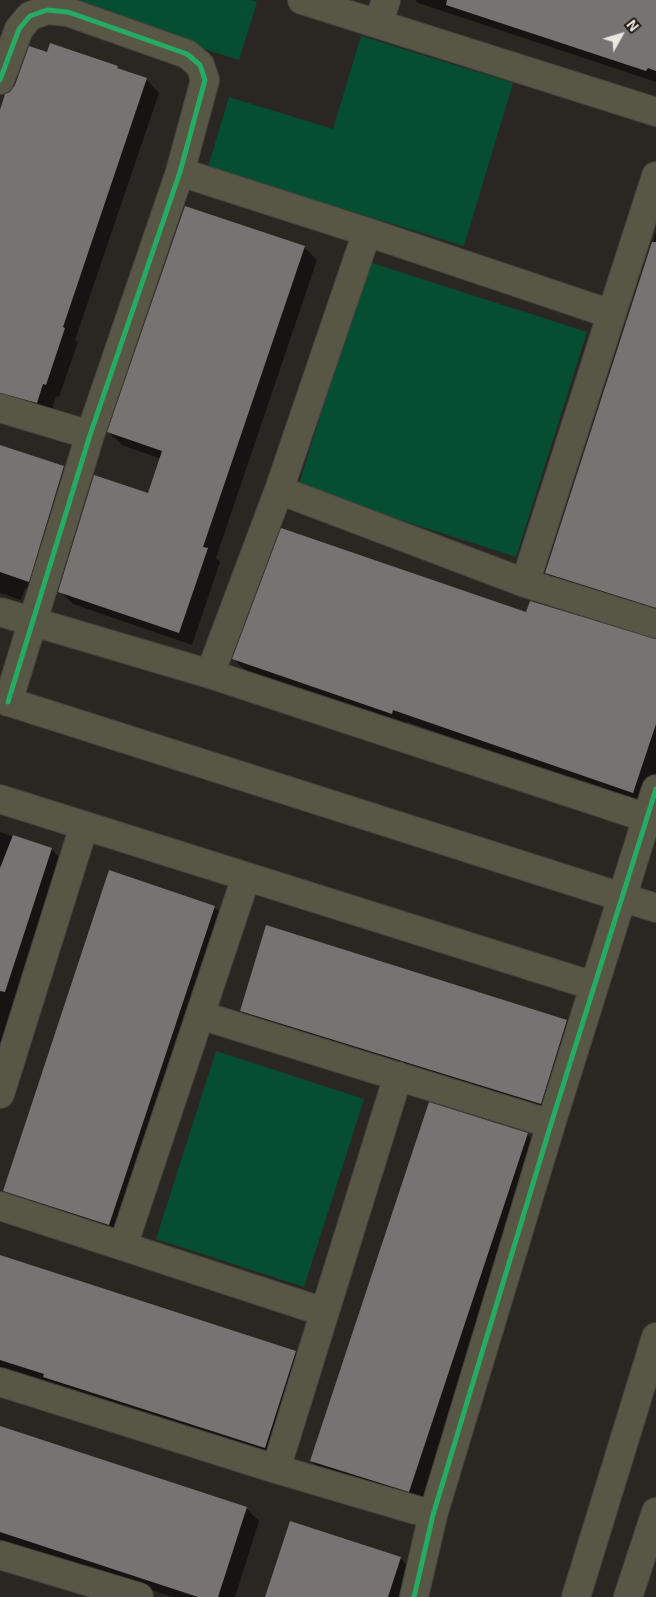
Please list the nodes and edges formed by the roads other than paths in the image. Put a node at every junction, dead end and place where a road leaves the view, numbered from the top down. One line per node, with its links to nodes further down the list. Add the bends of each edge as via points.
1 (302, 0): 2 (street)
2 (382, 12): 4 (street)
3 (0, 80): 5 (street, via 19,29 30,16 47,10 68,12 187,54 200,65 205,80)
4 (656, 112)
5 (180, 172): 7 (street); 10 (street)
6 (656, 176): 8 (street)
7 (367, 232): 8 (street); 11 (street)
8 (612, 314): 12 (street)
9 (0, 408): 10 (street)
10 (90, 435): 14 (street)
11 (279, 490): 12 (street); 16 (street)
12 (525, 583): 15 (street)
13 (0, 612): 14 (street)
14 (32, 622): 16 (street); 17 (street)
15 (656, 624)
16 (210, 674): 20 (street)
17 (4, 700): 23 (street)
18 (656, 789): 20 (street)
19 (0, 800): 21 (street)
20 (647, 818): 23 (street)
21 (84, 826): 22 (street); 28 (street)
22 (246, 877): 25 (street); 26 (street)
23 (622, 897): 24 (street); 25 (street)
24 (656, 908)
25 (594, 986): 29 (street)
26 (200, 1015): 27 (street); 31 (street)
27 (398, 1076): 29 (street); 32 (street)
28 (0, 1094)
29 (551, 1124): 37 (street)
30 (0, 1206): 31 (street)
31 (123, 1246): 32 (street)
32 (324, 1312): 35 (street)
33 (656, 1337): 41 (street)
34 (0, 1382): 35 (street)
35 (276, 1469): 37 (street)
36 (656, 1512): 42 (street)
37 (433, 1515): 40 (street)
38 (0, 1555): 39 (street)
39 (139, 1597)
40 (414, 1597)
41 (576, 1597)
42 (628, 1597)

